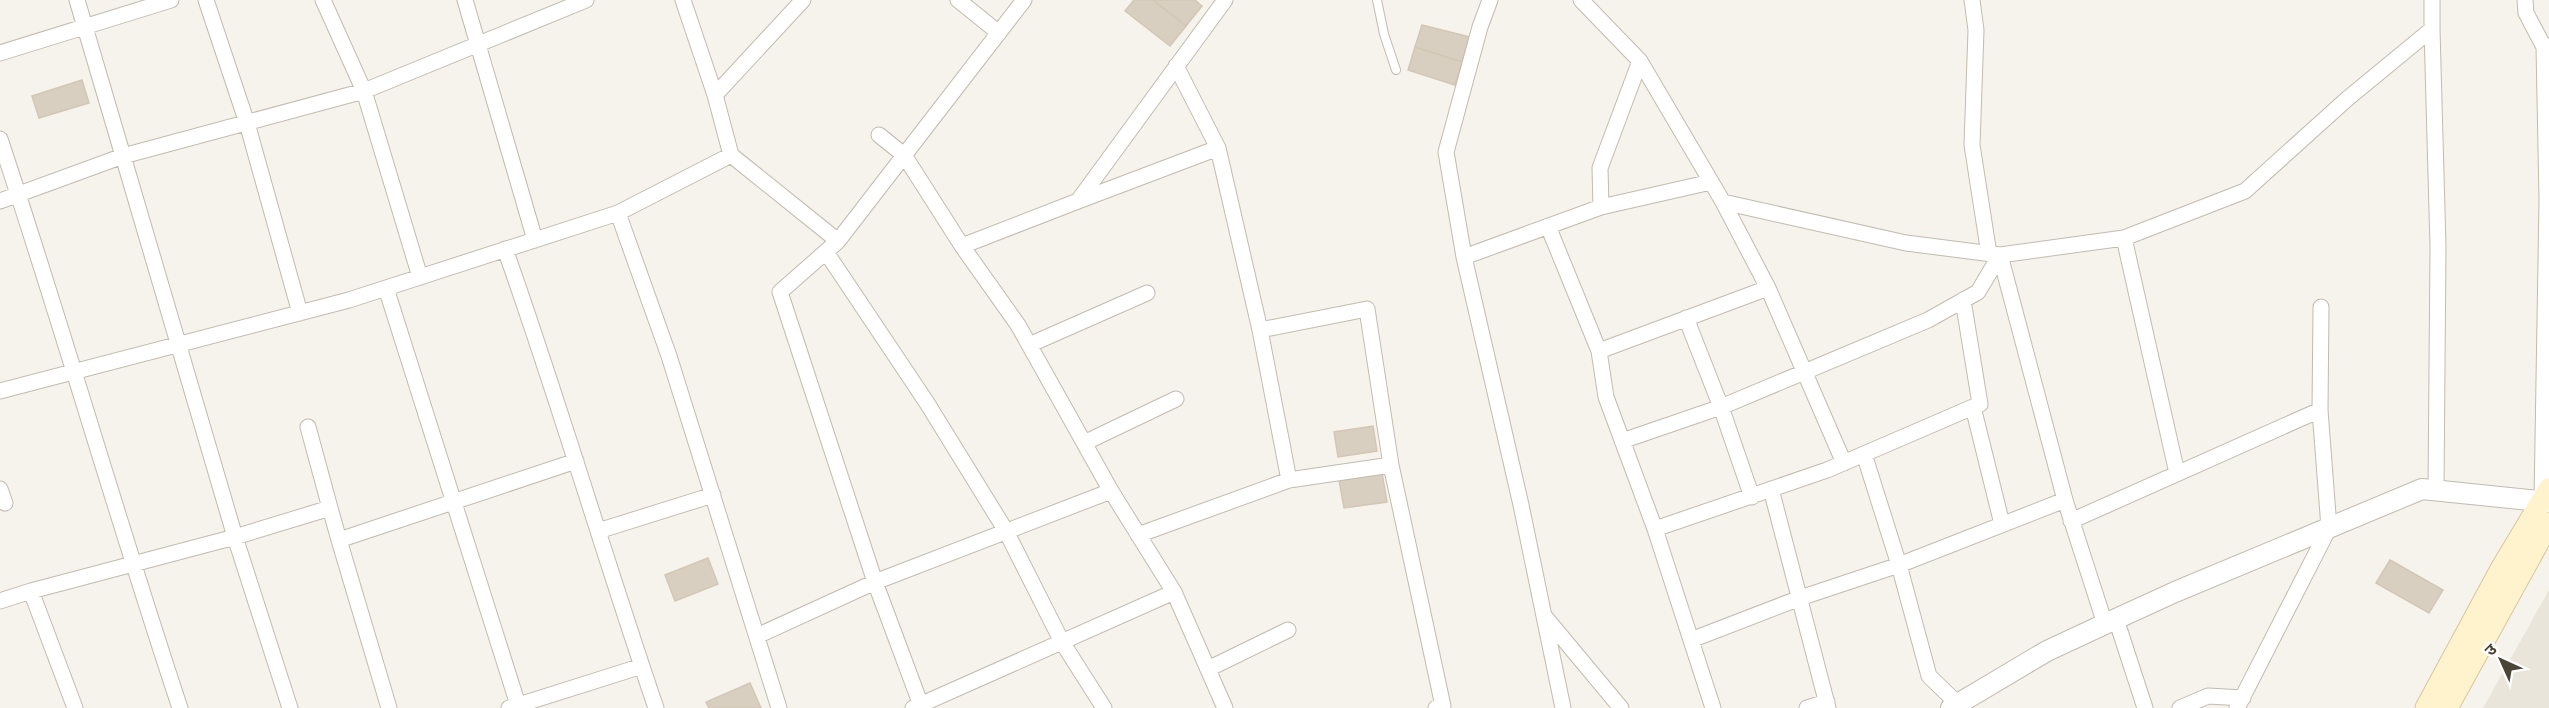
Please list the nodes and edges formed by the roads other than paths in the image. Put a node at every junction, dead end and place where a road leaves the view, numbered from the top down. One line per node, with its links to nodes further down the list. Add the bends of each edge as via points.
1 (77, 0): 18 (street)
2 (171, 0): 18 (street)
3 (206, 0): 29 (street)
4 (323, 0): 27 (street)
5 (465, 0): 21 (street)
6 (586, 0): 21 (street)
7 (683, 0): 28 (street)
8 (803, 0): 28 (street)
9 (958, 0): 20 (street)
10 (1024, 0): 20 (street)
11 (1225, 0): 25 (street)
12 (1377, 0): 26 (lane)
13 (1490, 0): 50 (street, via 1446,152)
14 (1581, 0): 24 (street)
15 (1972, 0): 49 (street, via 1976,30 1972,145)
16 (2432, 0): 19 (street)
17 (2525, 0): 22 (street, via 2526,13)
18 (83, 27): 23 (street); 35 (street)
19 (2432, 29): 44 (street, via 2245,191); 80 (street, via 2438,247)
20 (999, 33): 34 (street)
21 (480, 45): 27 (street); 45 (street)
22 (2546, 46): 84 (street)
23 (0, 53)
24 (1640, 61): 36 (street); 41 (street, via 1600,168)
25 (1176, 66): 32 (street); 39 (street)
26 (1396, 70)
27 (364, 91): 29 (street); 51 (street)
28 (715, 95): 33 (street)
29 (247, 123): 35 (street); 57 (street)
30 (879, 135): 34 (street)
31 (0, 139): 37 (street)
32 (1218, 148): 39 (street); 59 (street)
33 (731, 155): 42 (street); 47 (street)
34 (904, 155): 46 (street); 47 (street)
35 (123, 156): 37 (street); 60 (street)
36 (1711, 182): 40 (street); 41 (street)
37 (19, 195): 38 (street); 63 (street)
38 (0, 201)
39 (1078, 201): 46 (street)
40 (1723, 202): 49 (street, via 1906,243); 53 (street)
41 (1601, 207): 43 (street)
42 (618, 213): 45 (street); 82 (street)
43 (1548, 226): 50 (street); 62 (street)
44 (2124, 238): 49 (street); 77 (street)
45 (535, 240): 48 (street)
46 (962, 246): 61 (street)
47 (832, 247): 94 (street); 100 (street, via 780,292)
48 (505, 249): 51 (street); 74 (street)
49 (1995, 254): 55 (street, via 1978,292); 85 (street)
50 (1464, 257): 105 (street)
51 (420, 277): 52 (street)
52 (386, 288): 57 (street); 86 (street)
53 (1768, 288): 58 (street); 64 (street)
54 (1147, 293): 61 (street)
55 (1963, 300): 64 (street, via 1928,320); 68 (street, via 1980,404)
56 (2321, 307): 69 (street)
57 (300, 313): 60 (street)
58 (1686, 318): 62 (street); 67 (street)
59 (1260, 330): 76 (street, via 1367,309); 78 (street)
60 (179, 345): 63 (street); 96 (street)
61 (1029, 345): 72 (street)
62 (1599, 351): 71 (street, via 1606,397)
63 (76, 372): 65 (street); 98 (street)
64 (1806, 372): 67 (street); 75 (street)
65 (0, 391)
66 (1176, 399): 72 (street)
67 (1721, 407): 71 (street); 83 (street)
68 (1973, 407): 73 (street); 89 (street)
69 (2320, 410): 77 (street); 91 (street)
70 (308, 428): 87 (street)
71 (1622, 441): 92 (street)
72 (1084, 443): 81 (street)
73 (1864, 454): 75 (street); 99 (street)
74 (576, 461): 86 (street); 93 (street)
75 (1844, 463): 79 (street)
76 (1391, 465): 78 (street); 126 (street, via 1443,706)
77 (2177, 473): 88 (street)
78 (1289, 480): 95 (street)
79 (1771, 489): 83 (street); 103 (street)
80 (2436, 490): 84 (street); 91 (street, via 2422,489)
81 (1111, 491): 94 (street); 95 (street)
82 (713, 495): 93 (street); 108 (street)
83 (1752, 497): 92 (street)
84 (2546, 498): 133 (main road, via 2501,569)
85 (2065, 500): 88 (street); 89 (street)
86 (455, 502): 97 (street); 115 (street)
87 (330, 508): 96 (street); 97 (street)
88 (2071, 520): 106 (street)
89 (2002, 524): 99 (street)
90 (2549, 524): 134 (main road)
91 (2329, 528): 106 (street); 113 (street)
92 (1655, 529): 109 (street)
93 (598, 531): 111 (street)
94 (1006, 531): 100 (street); 110 (street)
95 (1138, 535): 102 (street)
96 (235, 537): 98 (street); 120 (street)
97 (339, 540): 121 (street)
98 (132, 564): 101 (street); 119 (street)
99 (1899, 565): 103 (street); 117 (street, via 1929,676)
100 (876, 582): 108 (street); 116 (street)
101 (31, 591): 104 (street); 118 (street)
102 (1174, 592): 110 (street); 112 (street)
103 (1800, 598): 109 (street); 114 (street)
104 (0, 601)
105 (1544, 616): 127 (street); 128 (street)
106 (2111, 622): 117 (street, via 2048,651); 131 (street)
107 (1288, 630): 112 (street)
108 (757, 636): 123 (street)
109 (1691, 640): 129 (street)
110 (1062, 642): 116 (street); 124 (street)
111 (642, 666): 115 (street); 122 (street)
112 (1208, 669): 125 (street)
113 (2240, 703): 132 (street, via 2208,696)
114 (1828, 705): 130 (street)
115 (515, 707)
116 (919, 707)
117 (1957, 707)
118 (75, 708)
119 (180, 708)
120 (290, 708)
121 (389, 708)
122 (656, 708)
123 (779, 708)
124 (1104, 708)
125 (1225, 708)
126 (1436, 708)
127 (1563, 708)
128 (1621, 708)
129 (1713, 708)
130 (1807, 708)
131 (2145, 708)
132 (2180, 708)
133 (2426, 708)
134 (2448, 708)

